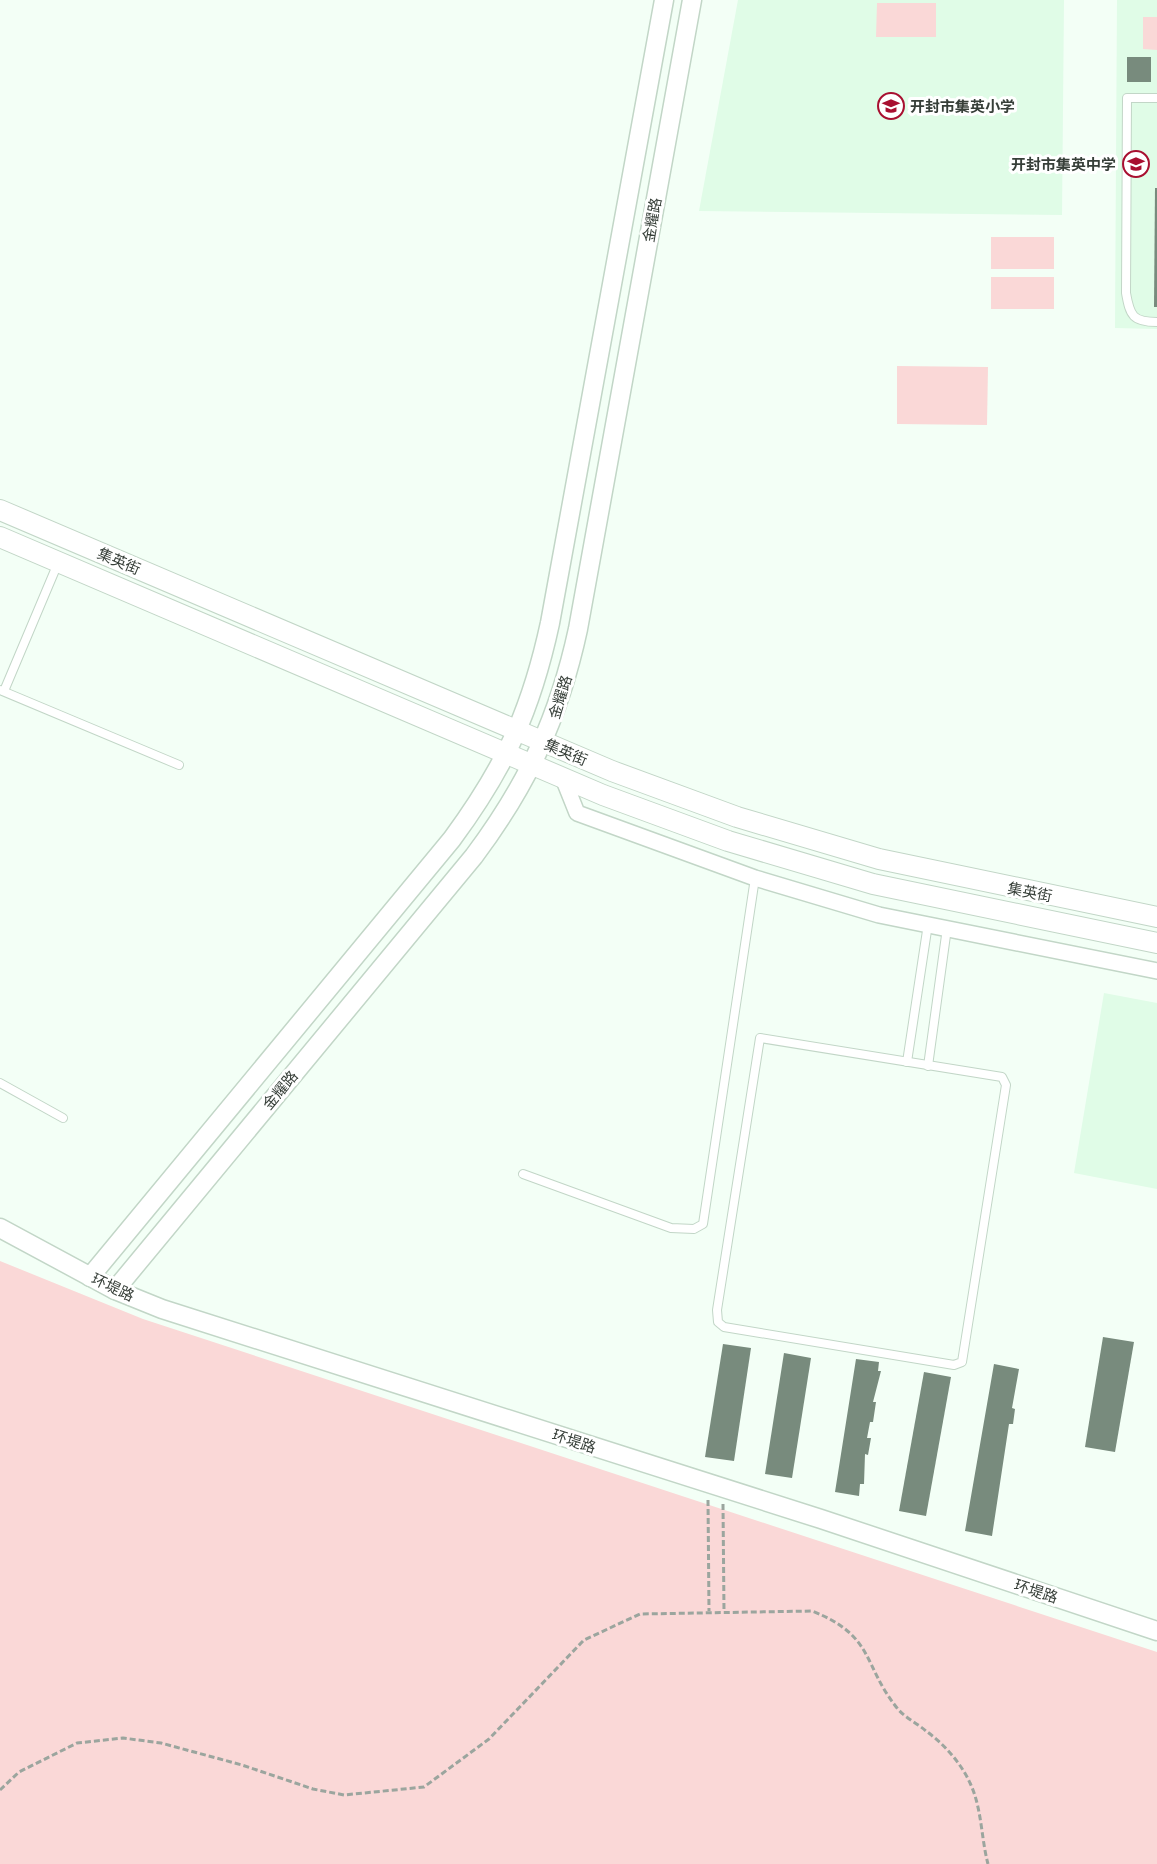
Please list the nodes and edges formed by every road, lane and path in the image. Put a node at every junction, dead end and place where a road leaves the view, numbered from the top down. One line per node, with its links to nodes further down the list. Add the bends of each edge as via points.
1 (664, 0): 9 (street, 金耀路, via 550,623 536,684)
2 (692, 0): 10 (street, 金耀路, via 578,629)
3 (1157, 98): 4 (lane, via 1127,98 1126,293 1128,310 1133,316 1142,322)
4 (1157, 322)
5 (0, 510): 9 (main road, 集英街)
6 (0, 538): 7 (main road, 集英街)
7 (58, 562): 8 (lane); 11 (main road, 集英街)
8 (2, 690): 12 (lane)
9 (518, 732): 10 (main road, 集英街); 11 (street, 金耀路)
10 (544, 742): 13 (street, 金耀路); 16 (main road, 集英街, via 737,817 818,842 934,872)
11 (507, 754): 13 (main road, 集英街); 27 (street, 金耀路, via 452,839)
12 (178, 765)
13 (533, 765): 14 (main road, 集英街); 28 (street, 金耀路, via 509,808 474,856)
14 (564, 778): 15 (street, via 577,813); 19 (main road, 集英街, via 728,840 862,881)
15 (755, 878): 17 (street, via 879,915); 25 (lane, via 703,1224 694,1229 671,1228)
16 (1157, 917)
17 (928, 924): 18 (street); 21 (lane)
18 (947, 928): 20 (street); 22 (lane)
19 (1157, 943)
20 (1157, 971)
21 (907, 1062): 22 (lane); 22 (lane, via 760,1038 717,1310 718,1322 724,1327 954,1365 962,1362 1006,1086 1002,1077)
22 (928, 1066)
23 (0, 1083): 24 (lane)
24 (63, 1118)
25 (522, 1174)
26 (0, 1228): 27 (street, 环堤路)
27 (90, 1277): 28 (street, 环堤路)
28 (115, 1290): 29 (street, 环堤路, via 252,1340)
29 (716, 1486): 30 (path); 31 (path); 32 (street, 环堤路)
30 (709, 1611): 31 (path); 33 (path, via 640,1614 584,1640 489,1740 424,1787 344,1795 161,1743 123,1738 77,1743 19,1772)
31 (724, 1611): 34 (path, via 812,1611 833,1619 851,1633 862,1645 898,1709 942,1744 965,1773 976,1799)
32 (1157, 1631)
33 (0, 1790)
34 (988, 1864)

